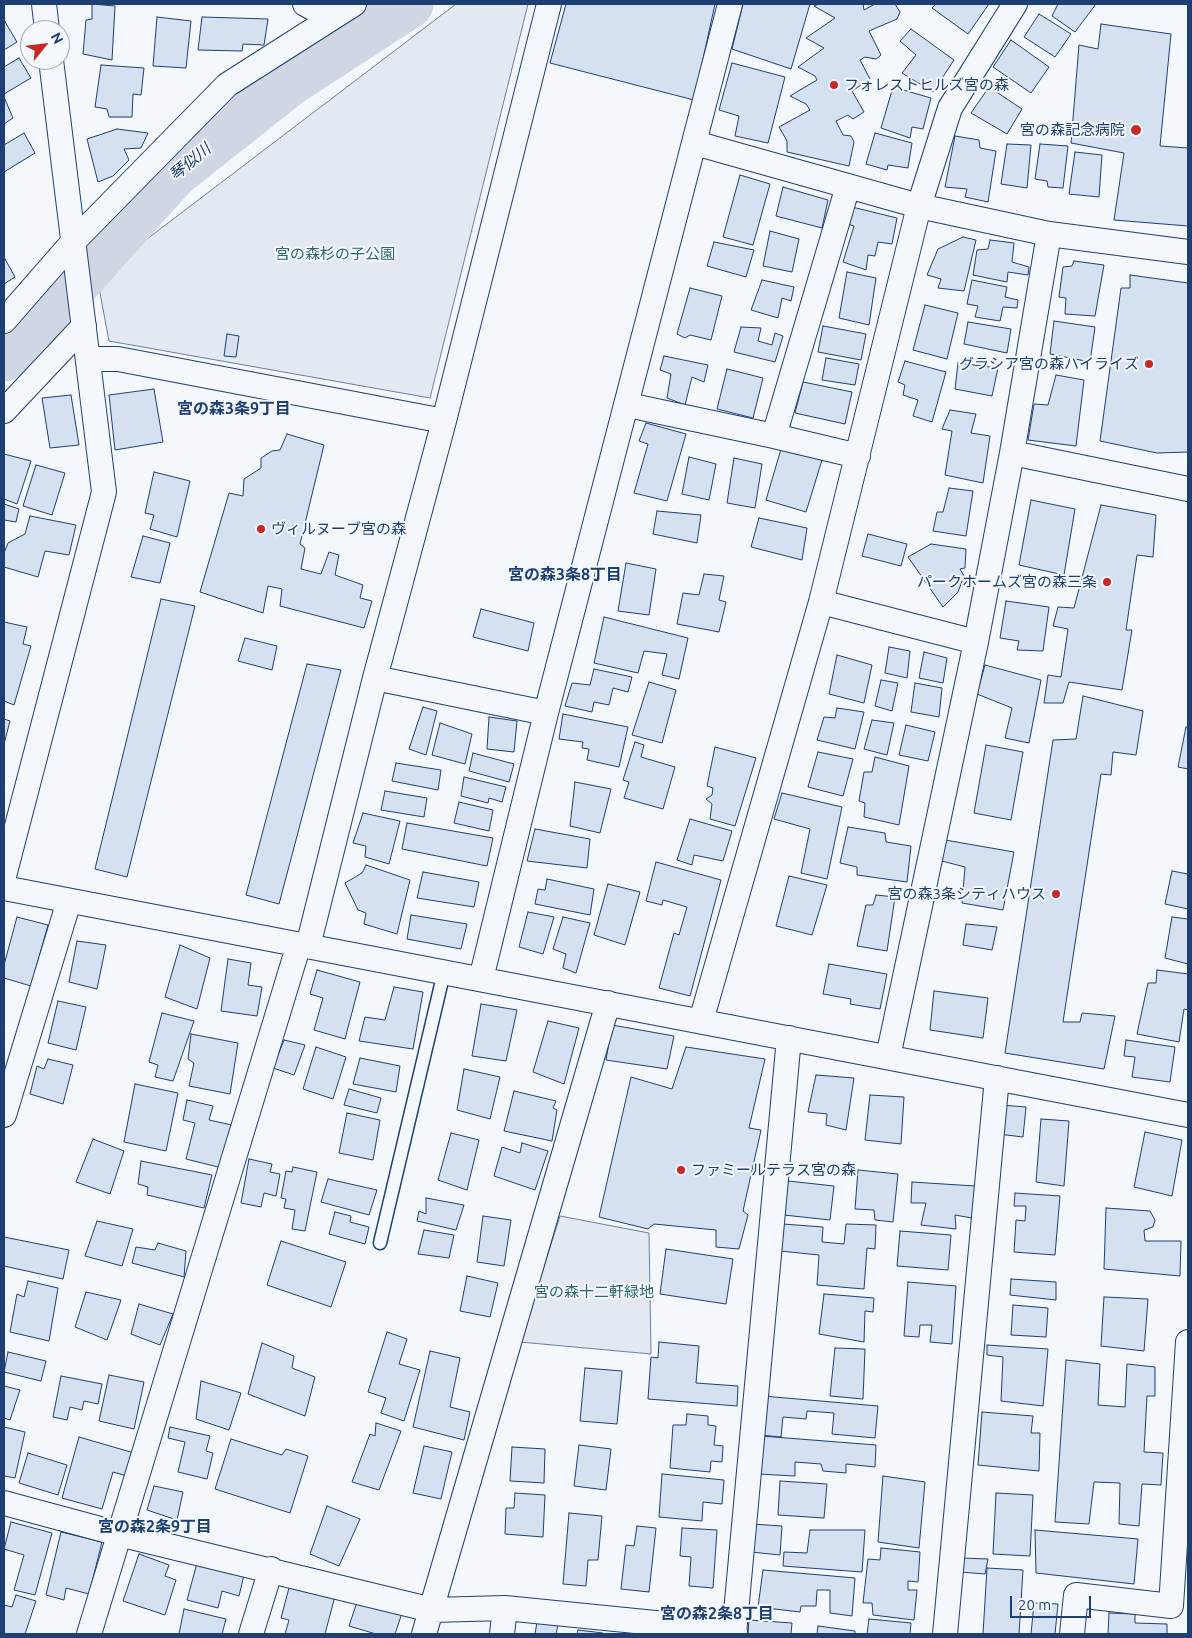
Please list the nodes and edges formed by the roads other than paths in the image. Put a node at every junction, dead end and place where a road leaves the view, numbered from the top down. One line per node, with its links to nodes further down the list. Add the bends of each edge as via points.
1 (44, 4): 8 (street)
2 (305, 4): 7 (street)
3 (354, 4): 7 (street)
4 (549, 4): 21 (street)
5 (730, 4): 10 (street)
6 (1015, 4): 12 (street, via 950,108)
7 (331, 18): 15 (street, via 227,85)
8 (46, 20)
9 (52, 70): 15 (street)
10 (695, 143): 11 (street); 19 (street)
11 (848, 186): 12 (street); 22 (street)
12 (919, 206): 13 (street); 24 (street)
13 (1049, 234): 14 (street); 23 (street)
14 (1188, 252)
15 (75, 253): 16 (street); 17 (street)
16 (82, 315): 18 (street); 20 (street)
17 (4, 321)
18 (88, 359): 21 (street, via 118,360); 30 (street, via 104,492)
19 (628, 405): 22 (street); 29 (street)
20 (4, 412)
21 (444, 421): 28 (street)
22 (774, 436): 24 (street)
23 (1012, 453): 25 (street); 27 (street)
24 (858, 456): 26 (street)
25 (1188, 490)
26 (821, 602): 27 (street); 37 (street)
27 (976, 642): 39 (street)
28 (375, 678): 29 (street); 33 (street)
29 (546, 713): 35 (street)
30 (4, 876)
31 (4, 888): 32 (street)
32 (69, 901): 33 (street); 41 (street)
33 (304, 945): 34 (street); 46 (street)
34 (444, 972): 35 (street); 43 (lane)
35 (481, 980): 36 (street)
36 (608, 1003): 37 (street); 50 (street)
37 (701, 1022): 38 (street)
38 (789, 1038): 39 (street); 51 (street)
39 (888, 1057): 40 (street)
40 (998, 1078): 42 (street); 56 (street)
41 (4, 1115)
42 (1188, 1115)
43 (380, 1243)
44 (1188, 1342): 48 (street)
45 (4, 1503): 46 (street)
46 (119, 1534): 47 (street); 52 (street)
47 (271, 1569): 50 (street); 53 (street)
48 (1180, 1607): 57 (street, via 1076,1595)
49 (505, 1608): 50 (street); 51 (street); 55 (street)
50 (432, 1610): 54 (street)
51 (735, 1633)
52 (89, 1634)
53 (251, 1634)
54 (424, 1634)
55 (502, 1634)
56 (945, 1634)
57 (1072, 1634)

